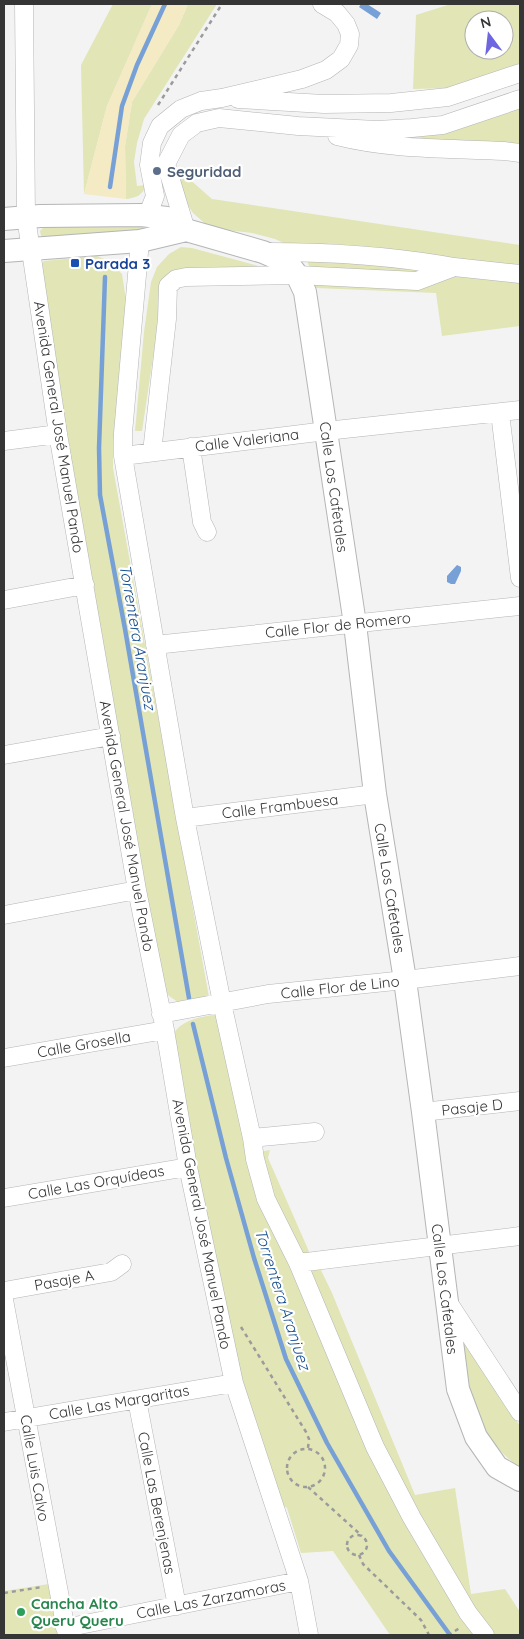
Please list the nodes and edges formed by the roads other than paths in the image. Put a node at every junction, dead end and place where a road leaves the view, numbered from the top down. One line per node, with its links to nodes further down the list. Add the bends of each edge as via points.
1 (24, 4): 9 (street, Avenida General José Manuel Pando)
2 (322, 4): 4 (street, via 337,13 350,34 349,45 341,59 326,70 302,79)
3 (520, 73): 4 (street, via 448,97 391,103)
4 (222, 98): 8 (street, via 201,101 181,109 160,126 152,143 149,165 155,196 150,209)
5 (520, 99): 6 (street, via 435,126 377,130)
6 (298, 126): 7 (street, via 362,142); 11 (street, via 219,118 197,123 181,135 166,164)
7 (520, 153)
8 (141, 215): 9 (main road); 11 (main road, via 167,218)
9 (26, 217): 10 (main road); 13 (street, Avenida General José Manuel Pando)
10 (4, 219)
11 (186, 230): 12 (main road); 15 (main road)
12 (140, 241): 13 (main road); 26 (street, via 123,433)
13 (30, 249): 14 (main road); 22 (street, Avenida General José Manuel Pando)
14 (4, 251)
15 (263, 252): 16 (street, via 320,252 407,259); 18 (main road, via 288,263)
16 (454, 267): 17 (street); 18 (street, via 417,281)
17 (520, 274)
18 (297, 275): 21 (main road, Calle Los Cafetales, via 304,292); 25 (street, via 186,276 168,286)
19 (520, 410): 20 (street, Calle Valeriana)
20 (500, 413): 21 (street, Calle Valeriana); 28 (street)
21 (326, 430): 24 (street, Calle Valeriana); 32 (main road, Calle Los Cafetales)
22 (58, 434): 23 (street); 29 (street, Avenida General José Manuel Pando)
23 (4, 441)
24 (191, 448): 25 (street, Calle Valeriana); 27 (street, via 202,522)
25 (152, 452): 26 (street, Calle Valeriana)
26 (124, 456): 33 (street)
27 (207, 532)
28 (520, 578)
29 (86, 585): 30 (street); 34 (street, Avenida General José Manuel Pando)
30 (4, 600)
31 (520, 606): 32 (street, Calle Flor de Romero)
32 (355, 624): 33 (street, Calle Flor de Romero); 36 (main road, Calle Los Cafetales)
33 (155, 645): 37 (street)
34 (111, 736): 35 (street); 38 (street, Avenida General José Manuel Pando)
35 (4, 756)
36 (375, 794): 37 (street, Calle Frambuesa); 41 (main road, Calle Los Cafetales)
37 (185, 818): 42 (street)
38 (137, 890): 39 (street); 43 (street, Avenida General José Manuel Pando)
39 (4, 915)
40 (520, 966): 41 (street, Calle Flor de Lino)
41 (405, 980): 42 (street, Calle Flor de Lino, via 268,994); 46 (main road, Calle Los Cafetales)
42 (222, 1003): 43 (street, Calle Flor de Lino); 48 (street)
43 (163, 1022): 44 (street, Calle Grosella); 49 (street, Avenida General José Manuel Pando)
44 (4, 1058)
45 (520, 1102): 46 (street, Pasaje D)
46 (423, 1112): 52 (main road, Calle Los Cafetales)
47 (314, 1132): 48 (street)
48 (252, 1138): 54 (street, via 266,1199)
49 (188, 1167): 50 (street, Calle Las Orquídeas); 58 (street, Avenida General José Manuel Pando)
50 (4, 1198)
51 (520, 1236): 52 (street)
52 (439, 1245): 54 (street); 56 (main road, Calle Los Cafetales)
53 (122, 1264): 55 (street, Pasaje A, via 111,1272)
54 (298, 1264): 68 (street, via 375,1447 418,1527)
55 (4, 1291)
56 (446, 1299): 60 (street); 63 (main road, Calle Los Cafetales, via 458,1389 476,1437 497,1467)
57 (4, 1300): 61 (street, Calle Luis Calvo)
58 (234, 1383): 59 (street, Calle Las Margaritas); 64 (street, Avenida General José Manuel Pando)
59 (137, 1400): 61 (street, Calle Las Margaritas); 65 (street, Calle Las Berenjenas)
60 (520, 1412)
61 (26, 1418): 62 (street, Calle Las Margaritas); 66 (street, Calle Luis Calvo)
62 (4, 1422)
63 (520, 1480)
64 (299, 1582): 65 (street, Calle Las Zarzamoras); 67 (street, Avenida General José Manuel Pando)
65 (177, 1606): 66 (street, Calle Las Zarzamoras)
66 (66, 1632)
67 (310, 1635)
68 (484, 1635)

